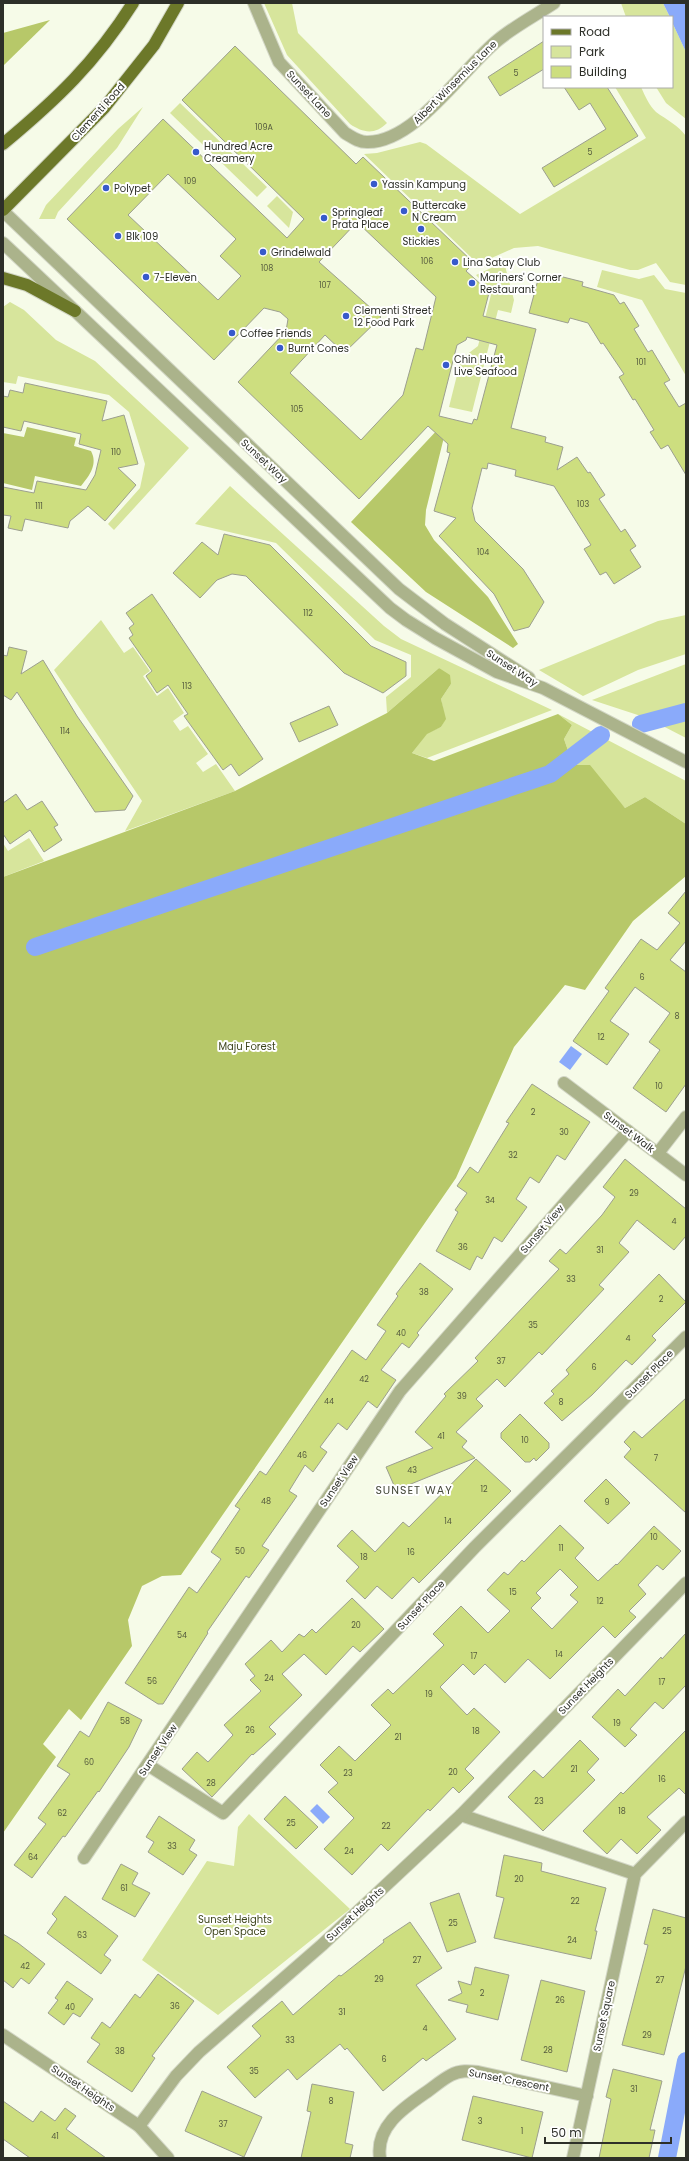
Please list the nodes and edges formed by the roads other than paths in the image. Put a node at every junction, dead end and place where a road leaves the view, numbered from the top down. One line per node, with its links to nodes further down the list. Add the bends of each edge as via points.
1 (133, 3): 6 (main road, via 115,32 87,67 50,104)
2 (178, 3): 7 (main road, Clementi Road, via 154,46 104,108)
3 (254, 3): 5 (street, Sunset Lane, via 279,62 345,132 355,140 366,142)
4 (554, 3): 5 (street, Albert Winsemius Lane, via 498,40 412,126)
5 (396, 134)
6 (3, 144)
7 (3, 210): 11 (street, Sunset Way, via 399,589 444,624)
8 (3, 243): 10 (street, Sunset Way)
9 (3, 278): 10 (main road, via 27,285)
10 (75, 311): 11 (street, Sunset Way, via 390,608 435,638 484,665)
11 (543, 688): 12 (street, Sunset Way)
12 (686, 762)
13 (564, 1083): 15 (street, Sunset Walk)
14 (686, 1117): 16 (street, Sunset Walk)
15 (628, 1131): 16 (street, Sunset Walk); 20 (street, Sunset View, via 400,1391)
16 (658, 1153): 17 (street)
17 (686, 1175)
18 (686, 1337): 20 (street, Sunset Place, via 475,1547 223,1813)
19 (686, 1583): 21 (street, Sunset Heights)
20 (148, 1765): 23 (street, Sunset View)
21 (461, 1815): 24 (street); 27 (street, Sunset Heights, via 322,1945 199,2052 176,2076)
22 (686, 1822): 24 (street)
23 (84, 1858)
24 (635, 1874): 26 (street, Sunset Square)
25 (3, 2035): 27 (street, Sunset Heights)
26 (587, 2096): 29 (street, Sunset Crescent, via 464,2071 451,2075 402,2109 380,2139); 30 (street, Sunset Square)
27 (139, 2126): 28 (street)
28 (168, 2158)
29 (380, 2158)
30 (573, 2158)

